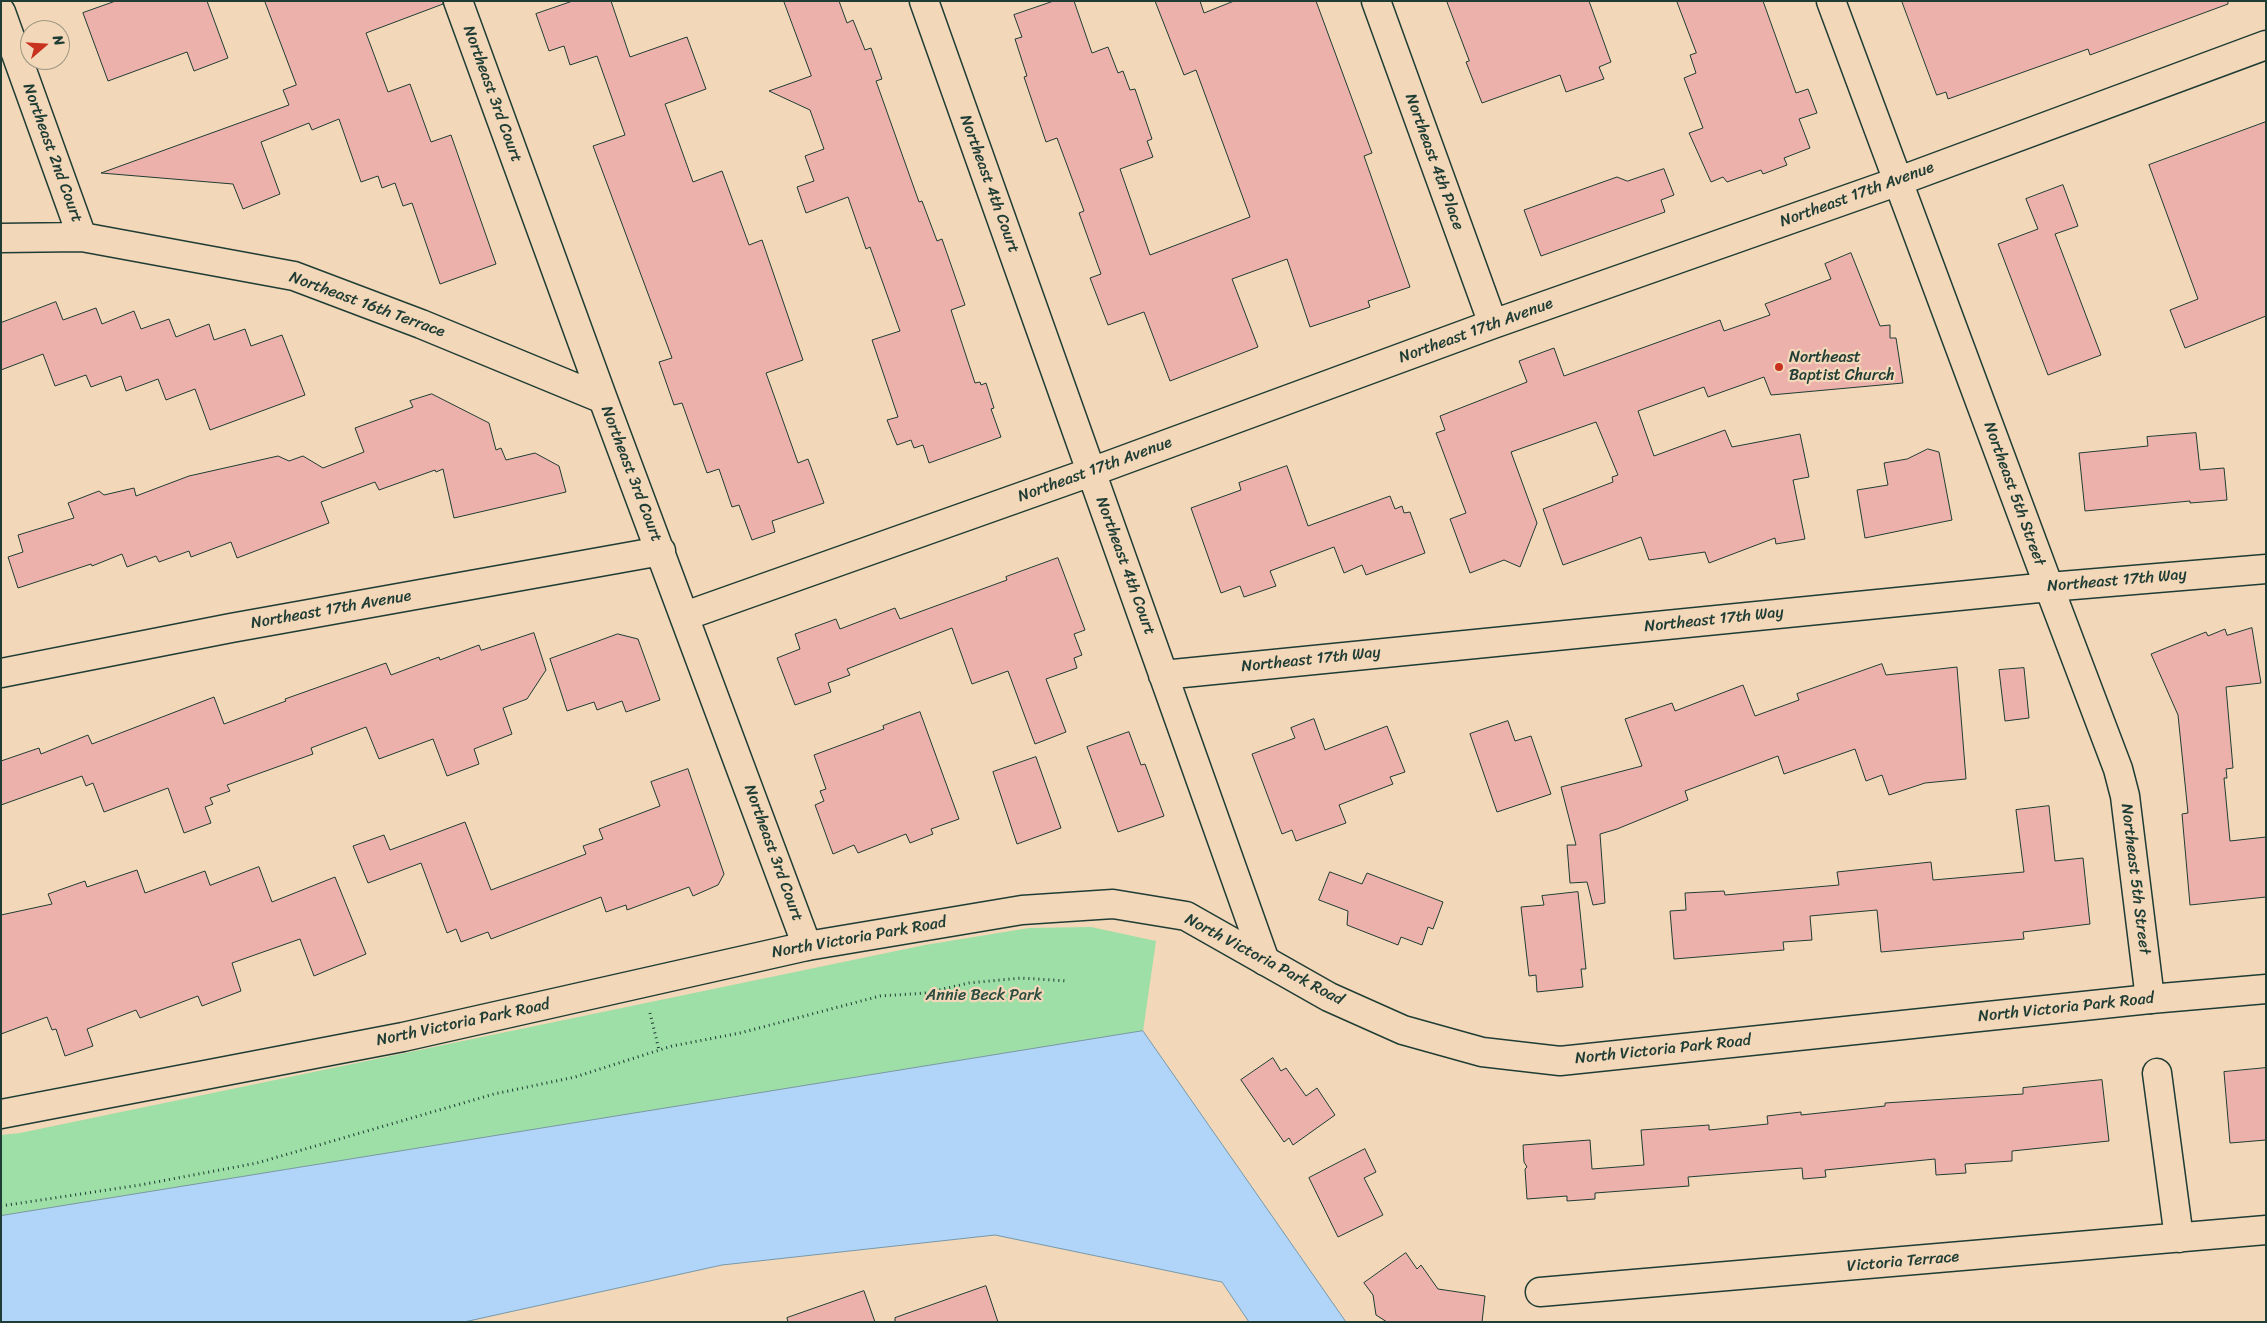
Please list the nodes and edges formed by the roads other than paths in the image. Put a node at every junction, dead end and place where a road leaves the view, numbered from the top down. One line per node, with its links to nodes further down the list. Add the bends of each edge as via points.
1 (458, 1): 11 (street, Northeast 3rd Court)
2 (924, 1): 12 (street, Northeast 4th Court)
3 (1376, 1): 10 (street, Northeast 4th Place)
4 (1832, 1): 7 (street, Northeast 5th Street)
5 (1, 12): 8 (street, Northeast 2nd Court)
6 (2266, 45): 7 (street, Northeast 17th Avenue)
7 (1899, 182): 10 (street, Northeast 17th Avenue); 15 (street, Northeast 5th Street)
8 (82, 237): 9 (street, Northeast 16th Terrace); 11 (street, Northeast 16th Terrace, via 294,276)
9 (1, 238)
10 (1493, 324): 12 (street, Northeast 17th Avenue)
11 (603, 399): 13 (street, Northeast 3rd Court)
12 (1091, 472): 16 (street, Northeast 17th Avenue); 18 (street, Northeast 4th Court)
13 (661, 551): 16 (street, Northeast 3rd Court); 17 (street, Northeast 17th Avenue)
14 (2266, 568): 15 (street, Northeast 17th Way)
15 (2049, 587): 18 (street, Northeast 17th Way); 22 (street, Northeast 5th Street, via 2118,769)
16 (685, 616): 19 (street, Northeast 3rd Court)
17 (1, 673)
18 (1163, 675): 20 (street, Northeast 4th Court)
19 (806, 946): 20 (street, North Victoria Park Road, via 1022,910 1113,904 1186,916); 24 (street, North Victoria Park Road, via 403,1036)
20 (1265, 961): 22 (street, North Victoria Park Road, via 1329,997 1403,1030 1482,1052 1560,1061)
21 (2266, 989): 22 (street, North Victoria Park Road)
22 (2150, 999)
23 (2157, 1073): 26 (street)
24 (1, 1114)
25 (2266, 1230): 26 (street, Victoria Terrace)
26 (2180, 1238): 27 (street, Victoria Terrace)
27 (1540, 1292)

